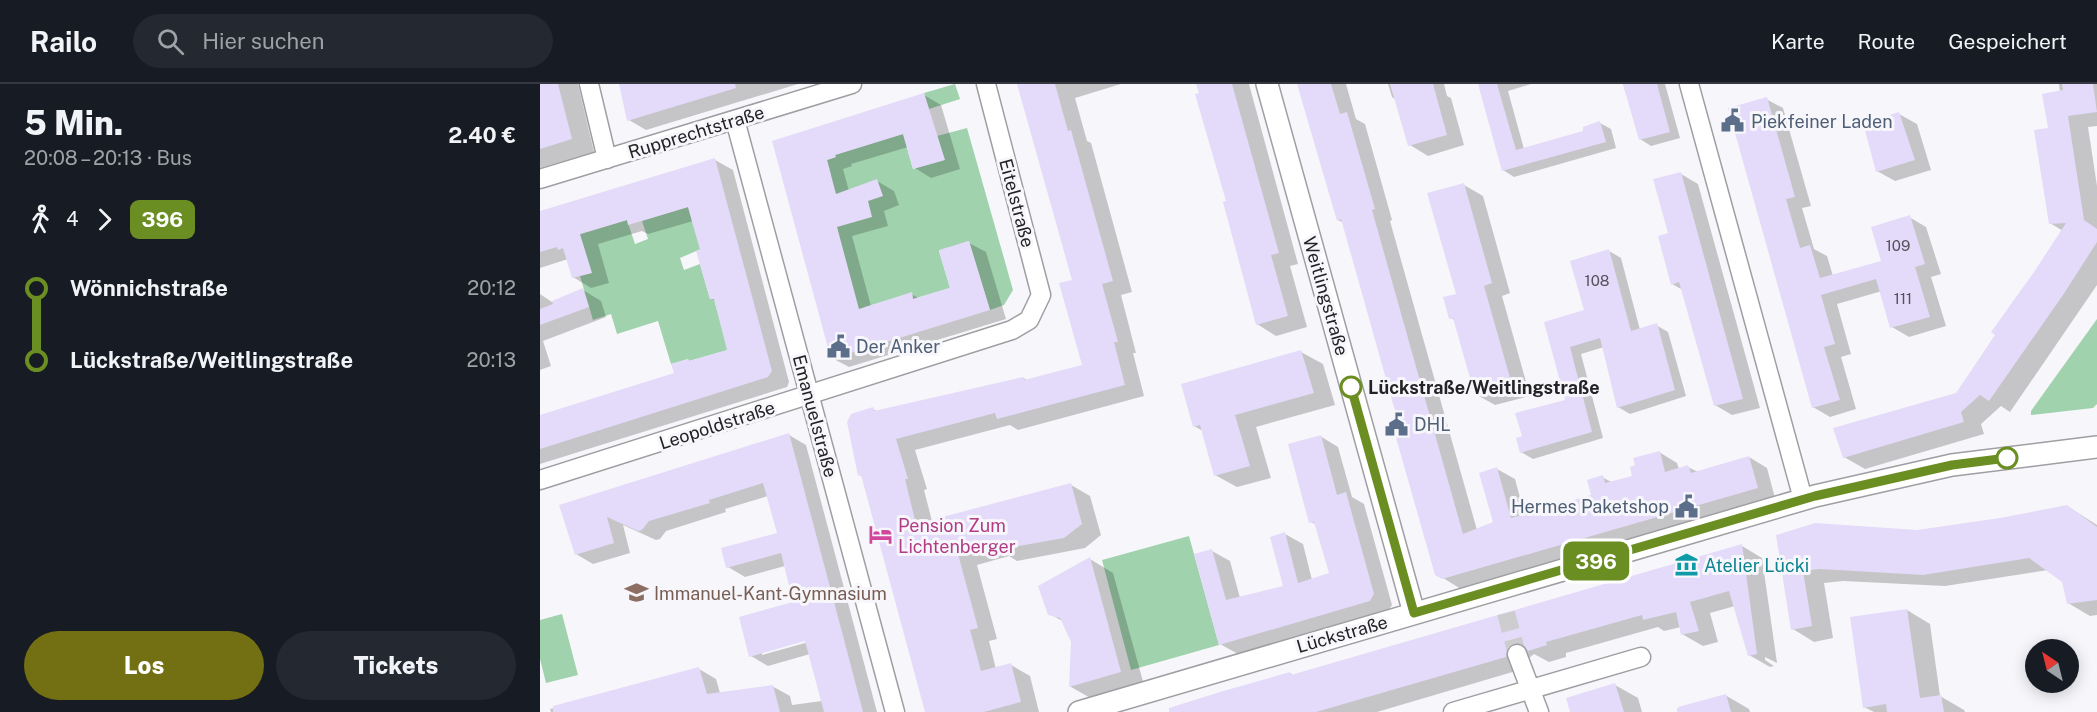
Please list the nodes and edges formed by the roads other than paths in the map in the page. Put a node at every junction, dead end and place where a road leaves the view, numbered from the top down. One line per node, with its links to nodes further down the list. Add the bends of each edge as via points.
1 (589, 84): 7 (street)
2 (852, 84): 6 (street, Rupprechtstraße)
3 (986, 84): 9 (street, Eitelstraße, via 1041,295)
4 (1267, 84): 14 (street, Weitlingstraße)
5 (1689, 84): 13 (street)
6 (735, 120): 7 (street, Rupprechtstraße); 10 (street, Emanuelstraße)
7 (607, 159): 8 (street, Rupprechtstraße)
8 (540, 179)
9 (1029, 320): 10 (street, Leopoldstraße, via 1012,330)
10 (810, 396): 12 (street, Leopoldstraße); 18 (street, Emanuelstraße)
11 (2097, 447): 13 (street, Lückstraße, via 1952,465)
12 (540, 480)
13 (1803, 499): 14 (street, Lückstraße)
14 (1414, 613): 19 (street, Lückstraße)
15 (1516, 654): 17 (street)
16 (1641, 657): 17 (street)
17 (1529, 690): 20 (street); 21 (street)
18 (895, 712)
19 (1079, 712)
20 (1453, 712)
21 (1539, 712)

